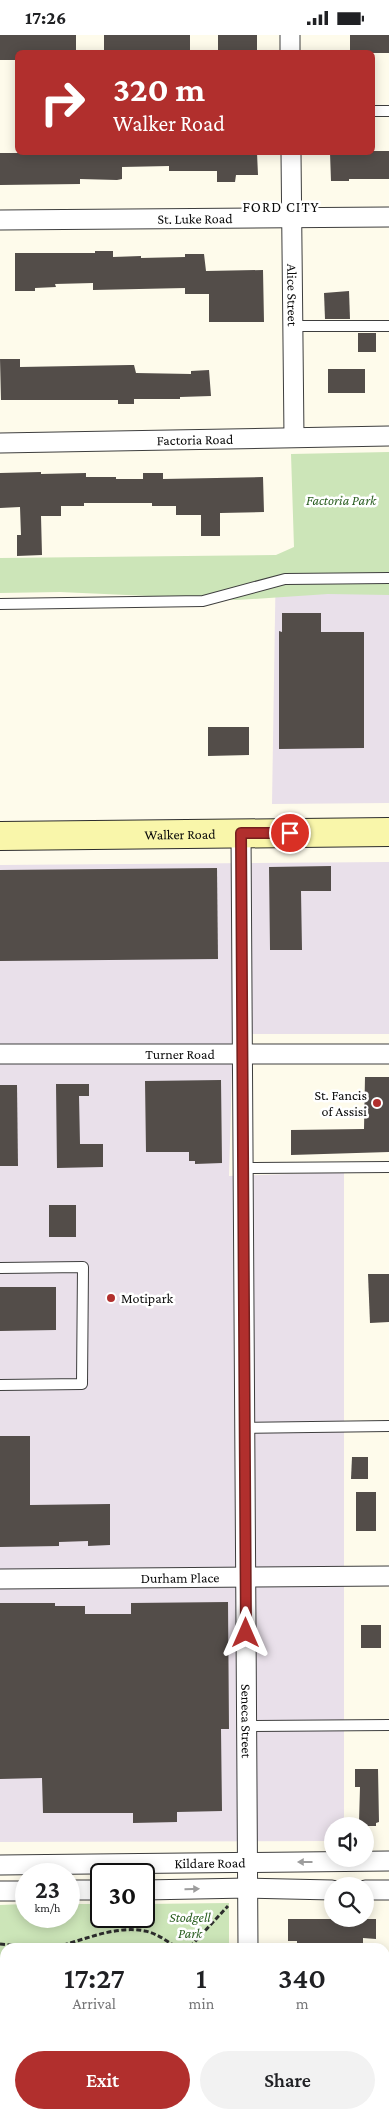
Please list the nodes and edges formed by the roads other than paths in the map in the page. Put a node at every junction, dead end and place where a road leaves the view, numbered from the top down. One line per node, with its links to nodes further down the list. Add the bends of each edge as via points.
1 (290, 35): 2 (street)
2 (290, 50)
3 (375, 111): 4 (lane)
4 (389, 111)
5 (291, 155): 7 (street, Alice Street)
6 (389, 217): 7 (street, St. Luke Road)
7 (292, 218): 8 (street, St. Luke Road); 10 (street, Alice Street)
8 (0, 220)
9 (389, 325): 10 (lane)
10 (293, 327): 11 (street, Alice Street)
11 (294, 437): 12 (street, Factoria Road); 13 (street, Factoria Road)
12 (389, 437)
13 (0, 443)
14 (389, 578): 15 (lane, via 285,579 204,601)
15 (0, 604)
16 (389, 832): 17 (main road, Walker Road)
17 (241, 833): 18 (main road, Walker Road); 20 (street, Seneca Street)
18 (0, 836)
19 (0, 1054): 20 (street, Turner Road)
20 (242, 1055): 21 (street, Turner Road); 23 (street, Seneca Street)
21 (389, 1055)
22 (389, 1167): 23 (lane)
23 (242, 1168): 27 (street, Seneca Street)
24 (0, 1268): 25 (lane, via 83,1267 82,1384)
25 (0, 1385)
26 (389, 1427): 27 (lane)
27 (244, 1428): 29 (street, Seneca Street)
28 (389, 1576): 29 (street, Durham Place)
29 (245, 1577): 30 (street, Durham Place); 32 (street, Seneca Street)
30 (0, 1579)
31 (389, 1725): 32 (lane)
32 (246, 1726): 34 (street, Seneca Street)
33 (389, 1861): 34 (street, Kildare Road, one-way to 34)
34 (247, 1862): 35 (street, Kildare Road); 36 (street, Seneca Street)
35 (0, 1865)
36 (248, 1888): 37 (street, Kildare Road, one-way to 36); 42 (street, Kildare Road); 43 (street, Seneca Street)
37 (155, 1889)
38 (374, 1890): 39 (street)
39 (389, 1890)
40 (0, 1891): 41 (street)
41 (15, 1891)
42 (324, 1891)
43 (248, 1943)

